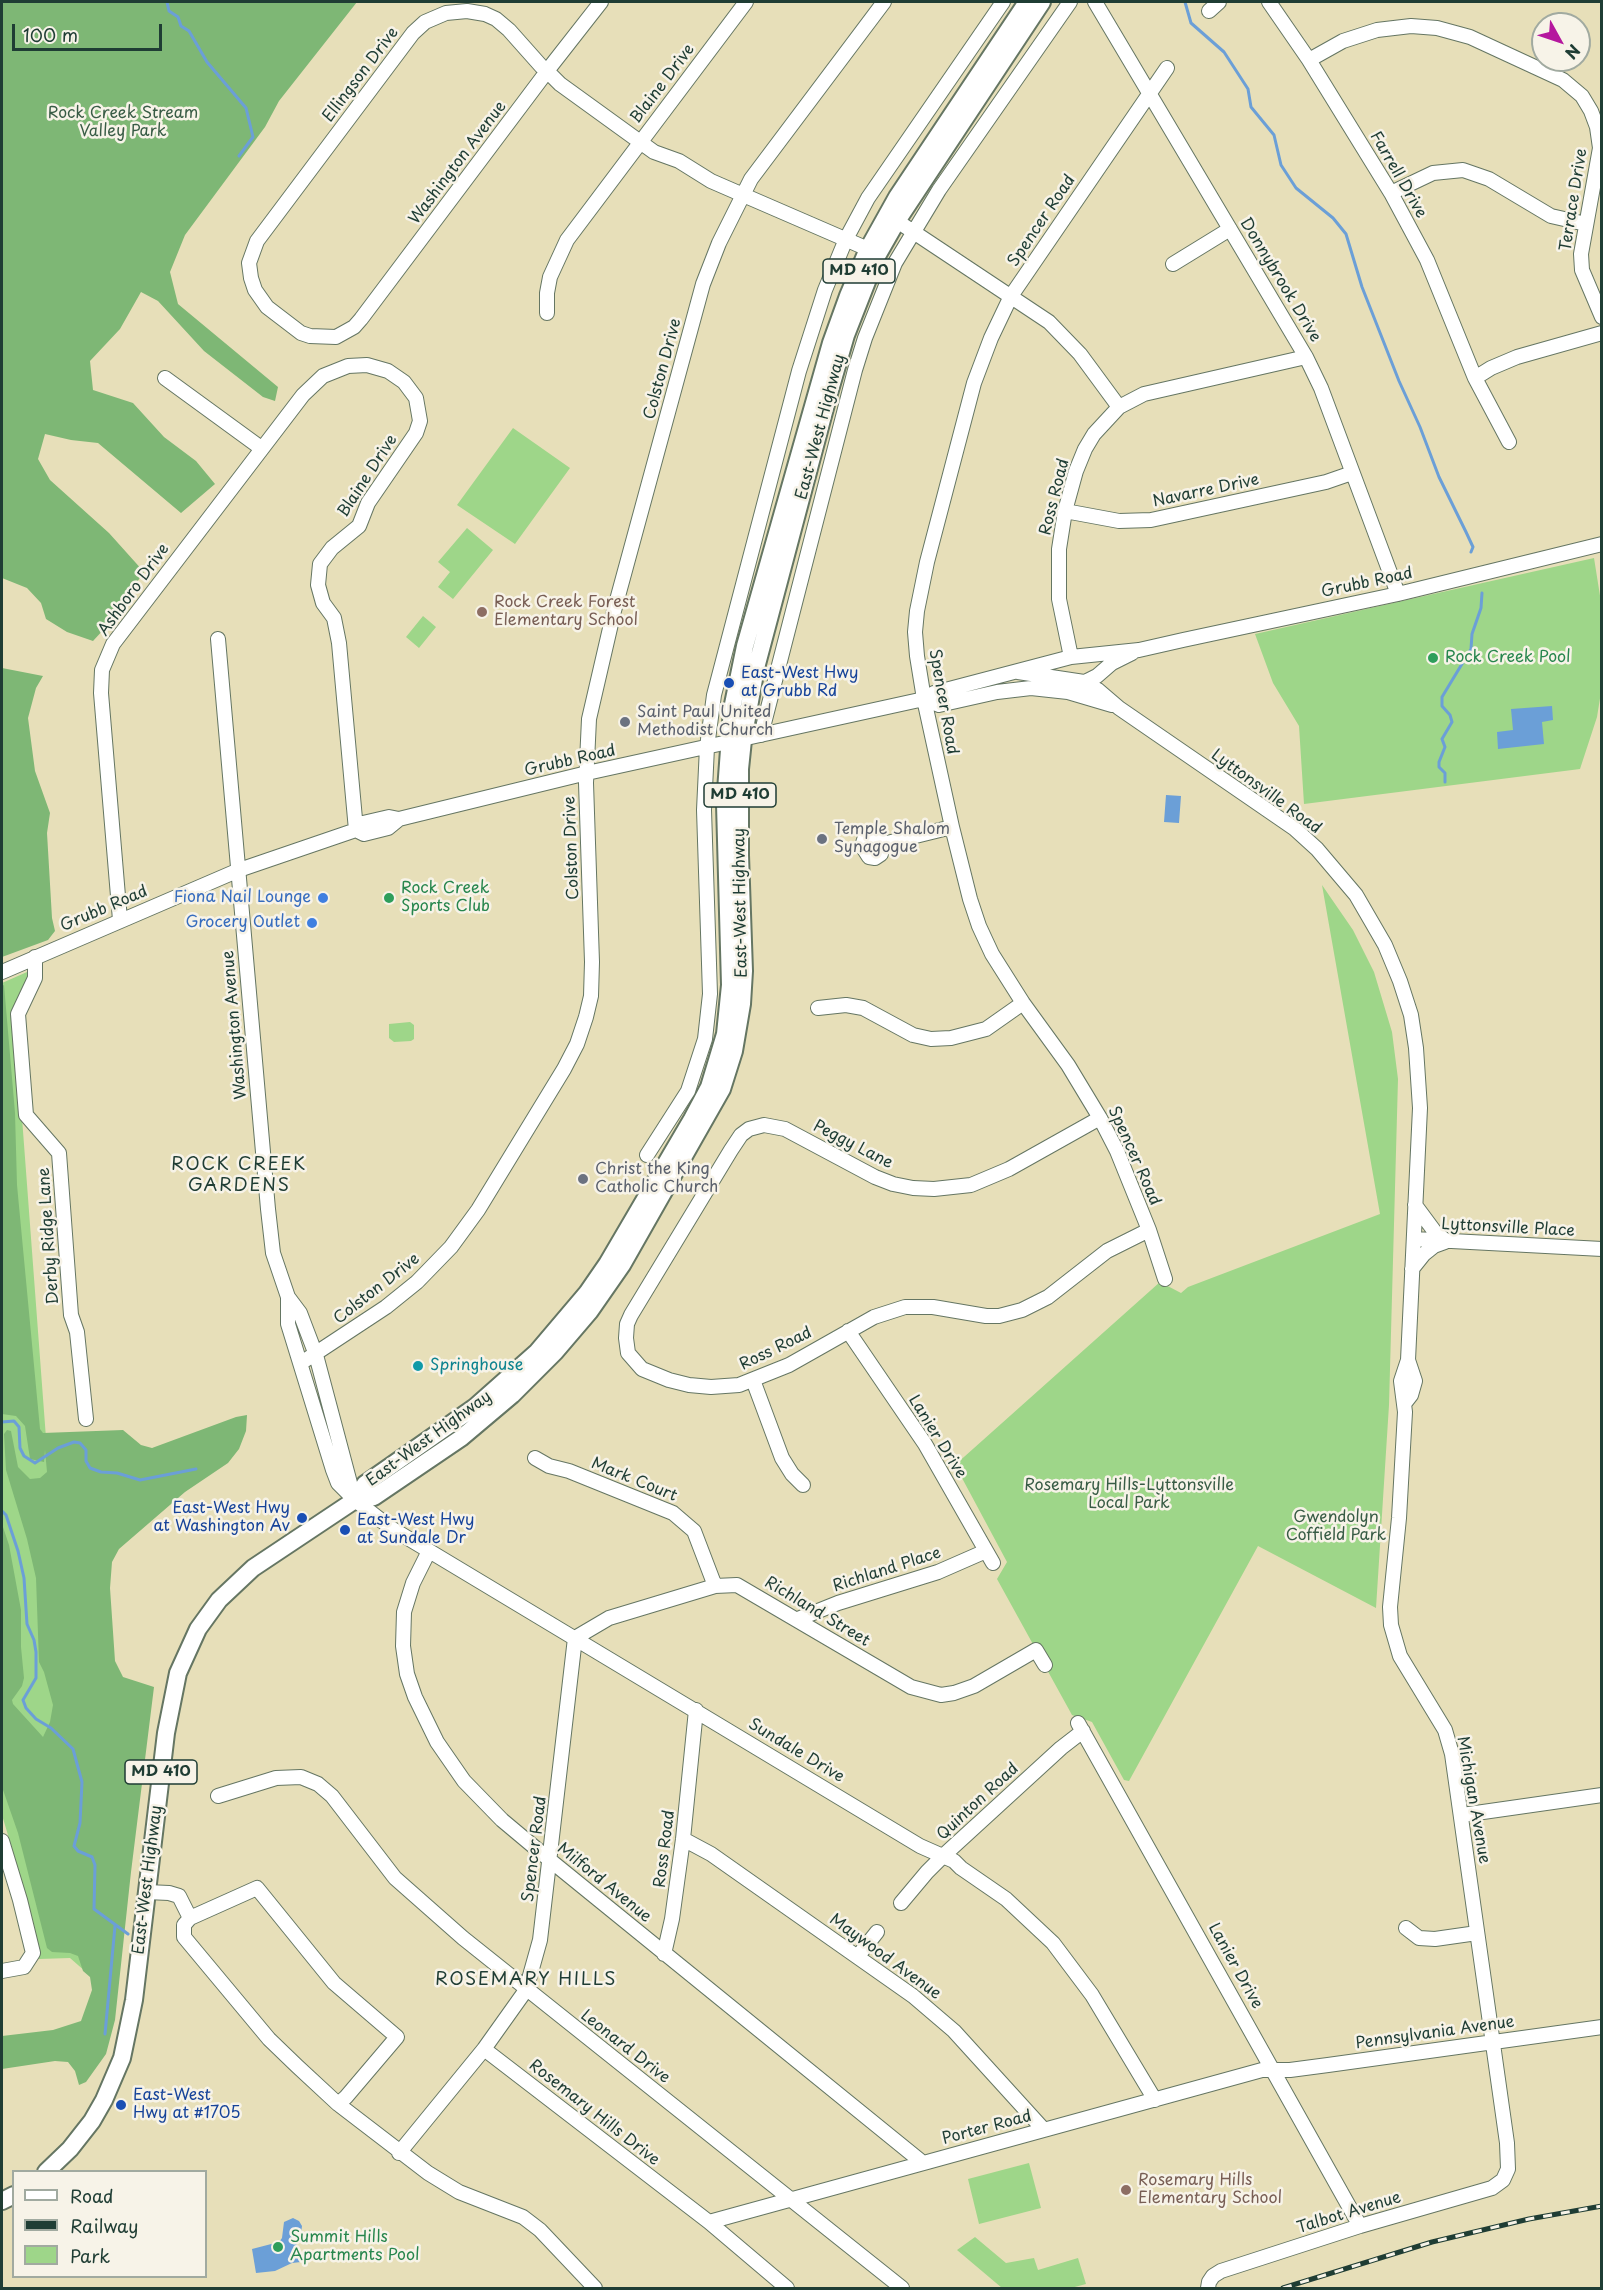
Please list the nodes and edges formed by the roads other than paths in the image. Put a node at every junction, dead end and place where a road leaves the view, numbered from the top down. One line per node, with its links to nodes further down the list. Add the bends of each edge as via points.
1 (601, 2): 12 (street, Washington Avenue)
2 (746, 2): 14 (street, Blaine Drive)
3 (884, 2): 16 (street, Colston Drive)
4 (1003, 2): 21 (street, East-West Highway, via 868,198)
5 (1027, 2): 22 (main road, East-West Highway / MD 410, via 897,197)
6 (1042, 2): 17 (main road, East-West Highway / MD 410)
7 (1070, 2): 20 (street, East-West Highway)
8 (1095, 2): 13 (street, Donnybrook Drive)
9 (1269, 2): 10 (street, Farrell Drive)
10 (1309, 60): 15 (street, Farrell Drive); 18 (street, Terrace Drive, via 1377,30 1437,28 1470,37 1563,80 1582,96 1599,137)
11 (1167, 68): 13 (street, Spencer Road)
12 (547, 72): 14 (street, Ellingson Drive); 28 (street, Washington Avenue, via 361,320); 28 (street, Ellingson Drive, via 509,30 485,14 446,13 425,22 413,33 257,241 249,263 255,290 267,307 301,333)
13 (1149, 92): 19 (street, Donnybrook Drive); 24 (street, Spencer Road)
14 (639, 142): 16 (street, Ellingson Drive); 25 (street, Blaine Drive, via 567,240 550,277)
15 (1391, 193): 18 (street, via 1433,173 1463,170 1489,179 1551,216); 31 (street, Farrell Drive, via 1427,260)
16 (741, 195): 21 (street, Ellingson Drive); 50 (street, Colston Drive, via 703,284 614,611 593,694)
17 (897, 220): 20 (street); 48 (main road, East-West Highway / MD 410, via 861,293 828,397)
18 (1586, 224): 26 (street, Terrace Drive, via 1582,270)
19 (1230, 229): 23 (street); 29 (street, Donnybrook Drive)
20 (913, 231): 24 (street); 47 (street, East-West Highway, via 895,263 865,338)
21 (846, 239): 22 (street, Ellingson Drive); 49 (street, East-West Highway, via 795,382 714,694)
22 (868, 249): 48 (main road, East-West Highway / MD 410, via 838,320 745,646 735,692)
23 (1173, 264)
24 (1011, 296): 32 (street, via 1065,338); 45 (street, Spencer Road, via 974,383 927,562 915,632)
25 (547, 313)
26 (1602, 317)
27 (1602, 333): 31 (street, via 1517,357)
28 (336, 337)
29 (1306, 357): 32 (street, Ross Road, via 1144,394); 35 (street, Donnybrook Drive)
30 (165, 378): 34 (street)
31 (1475, 378): 33 (street, Farrell Drive)
32 (1119, 407): 36 (street, Ross Road, via 1085,449)
33 (1509, 442)
34 (261, 448): 52 (street, Blaine Drive, via 323,376 348,366 367,365 388,371 404,382 419,409 416,433 368,503 359,526 332,548 320,564 318,585 323,603 334,618 339,643); 55 (street, Ashboro Drive, via 113,644 102,670)
35 (1352, 473): 36 (street, Navarre Drive, via 1151,520 1119,521); 38 (street, Donnybrook Drive)
36 (1065, 511): 41 (street, Ross Road, via 1058,581)
37 (1602, 544): 38 (street, Grubb Road)
38 (1398, 594): 40 (street, Grubb Road)
39 (218, 639): 54 (street, Washington Avenue)
40 (1139, 650): 41 (street, Grubb Road); 43 (street, Grubb Road)
41 (1071, 657): 42 (street, Grubb Road)
42 (1018, 672): 43 (street, Lyttonsville Road); 45 (street, Grubb Road, via 934,693)
43 (1084, 682): 44 (street, Grubb Road); 46 (street, Lyttonsville Road)
44 (1068, 692): 45 (street, Grubb Road, via 1031,688 939,705); 46 (street, Lyttonsville Road)
45 (924, 699): 47 (street, Grubb Road); 51 (street, Spencer Road)
46 (1119, 708): 65 (street, Lyttonsville Road, via 1295,829 1356,895 1385,945 1411,1015 1420,1108)
47 (761, 735): 48 (street, Grubb Road)
48 (736, 741): 49 (street, Grubb Road); 62 (main road, East-West Highway / MD 410, via 725,804 729,1011 719,1058); 80 (main road, East-West Highway / MD 410, via 740,769 744,971 734,1051 722,1089 622,1264 590,1311 555,1352 512,1395 460,1438 375,1497)
49 (707, 747): 50 (street, Grubb Road); 60 (street, East-West Highway, via 704,810 710,994 705,1039 688,1090)
50 (587, 773): 52 (street, Grubb Road, via 399,819 388,828 364,834); 74 (street, Colston Drive, via 591,996 577,1044 478,1210 451,1247 386,1307)
51 (952, 827): 53 (street); 58 (street, Spencer Road, via 979,926)
52 (357, 830): 54 (street, Grubb Road)
53 (883, 844)
54 (239, 870): 55 (street, Grubb Road); 72 (street, Washington Avenue, via 273,1253)
55 (120, 920): 56 (street, Grubb Road)
56 (34, 957): 57 (street, Grubb Road); 77 (street, Derby Ridge Lane, via 35,978 18,1014 26,1115 59,1153 71,1315 77,1332)
57 (2, 972)
58 (1023, 1003): 59 (street, via 986,1029 931,1039 913,1035 862,1008); 61 (street, Spencer Road)
59 (818, 1008)
60 (676, 1110): 62 (street); 64 (street, East-West Highway)
61 (1100, 1118): 63 (street, Peggy Lane, via 971,1185 934,1189 893,1184 785,1129 764,1125 749,1129); 66 (street, Spencer Road)
62 (692, 1119): 80 (main road, East-West Highway / MD 410, via 607,1264 537,1352 476,1407 365,1484)
63 (731, 1150): 76 (street, Ross Road, via 631,1315 625,1346 642,1369 669,1380 725,1387)
64 (647, 1155)
65 (1415, 1205): 67 (street, Lyttonsville Road); 68 (street, via 1428,1225)
66 (1149, 1230): 71 (street, Spencer Road); 73 (street, Ross Road, via 1107,1251 1048,1297 1022,1310 986,1316 933,1307 905,1307)
67 (1413, 1239): 68 (street, Lyttonsville Place); 70 (street, Michigan Avenue)
68 (1446, 1241): 69 (street, Lyttonsville Place); 70 (street, via 1424,1254)
69 (1602, 1250)
70 (1412, 1269): 92 (street, Michigan Avenue, via 1408,1360 1415,1382 1404,1404 1391,1625 1400,1656 1444,1730)
71 (1165, 1279)
72 (288, 1297): 74 (street, Washington Avenue, via 300,1313); 75 (street, Washington Avenue, via 288,1324)
73 (848, 1330): 76 (street, Ross Road, via 789,1365); 82 (street, Lanier Drive, via 925,1444)
74 (316, 1355): 75 (street, Colston Drive); 80 (street, Washington Avenue)
75 (301, 1363): 80 (street, Washington Avenue, via 338,1483)
76 (753, 1380): 79 (street, via 782,1458)
77 (86, 1419)
78 (535, 1458): 84 (street, Mark Court, via 673,1513 694,1531)
79 (803, 1485)
80 (355, 1500): 81 (street, Sundale Drive); 97 (main road, East-West Highway / MD 410, via 253,1568 219,1600 198,1629 178,1673 166,1733)
81 (429, 1551): 86 (street, Sundale Drive); 96 (street, Milford Avenue, via 404,1612 403,1646 415,1697 436,1742 464,1781)
82 (986, 1551): 83 (street, Lanier Drive); 85 (street, Richland Place, via 938,1572)
83 (993, 1563)
84 (715, 1586): 85 (street, Richland Street, via 737,1585); 86 (street, Richland Street, via 609,1618)
85 (798, 1619): 87 (street, Richland Street, via 911,1687 941,1695 974,1686 1036,1650)
86 (574, 1638): 88 (street, Sundale Drive); 96 (street, Spencer Road)
87 (1045, 1665)
88 (696, 1710): 93 (street, Ross Road); 95 (street, Sundale Drive, via 920,1846)
89 (1081, 1727): 95 (street, Quinton Road); 110 (street, Lanier Drive)
90 (1602, 1795): 92 (street)
91 (218, 1796): 106 (street, Leonard Drive, via 276,1778 301,1777 318,1784 332,1796 395,1878)
92 (1462, 1815): 102 (street, Michigan Avenue)
93 (683, 1839): 103 (street, Ross Road); 104 (street, Maywood Avenue, via 711,1854)
94 (2, 1841): 105 (street, via 33,1953 24,1967)
95 (943, 1856): 98 (street, Quinton Road); 111 (street, Sundale Drive, via 1006,1899 1053,1943 1092,1995)
96 (550, 1861): 103 (street, Milford Avenue); 106 (street, Spencer Road, via 540,1940)
97 (147, 1892): 99 (street, via 180,1896); 116 (main road, East-West Highway / MD 410, via 134,2000 122,2058 92,2121)
98 (902, 1903)
99 (190, 1918): 112 (street, via 184,1925 184,1937 269,2039); 112 (street, via 257,1888 334,1983 397,2037)
100 (1406, 1928): 102 (street, via 1419,1938)
101 (877, 1932): 104 (street)
102 (1477, 1933): 108 (street, Michigan Avenue)
103 (664, 1954): 115 (street, Milford Avenue)
104 (858, 1956): 113 (street, Maywood Avenue, via 954,2031)
105 (2, 1971)
106 (526, 1990): 109 (street, Spencer Road); 118 (street, Leonard Drive)
107 (1602, 2026): 108 (street, Pennsylvania Avenue)
108 (1492, 2041): 110 (street, Pennsylvania Avenue); 117 (street, Michigan Avenue, via 1509,2158)
109 (484, 2049): 114 (street); 119 (street, Rosemary Hills Drive)
110 (1274, 2070): 111 (street, Porter Road); 120 (street, Lanier Drive)
111 (1155, 2100): 113 (street, Porter Road)
112 (338, 2104): 114 (street)
113 (1044, 2130): 115 (street, Porter Road)
114 (399, 2153): 122 (street, via 459,2192 523,2217)
115 (923, 2163): 118 (street, Porter Road)
116 (48, 2170)
117 (1506, 2176): 120 (street, Talbot Avenue, via 1492,2188)
118 (793, 2201): 119 (street, Porter Road); 124 (street, Leonard Drive)
119 (709, 2223): 123 (street, Rosemary Hills Drive)
120 (1360, 2226): 121 (street, Talbot Avenue, via 1221,2271)
121 (1208, 2285)
122 (595, 2289)
123 (787, 2289)
124 (902, 2289)

